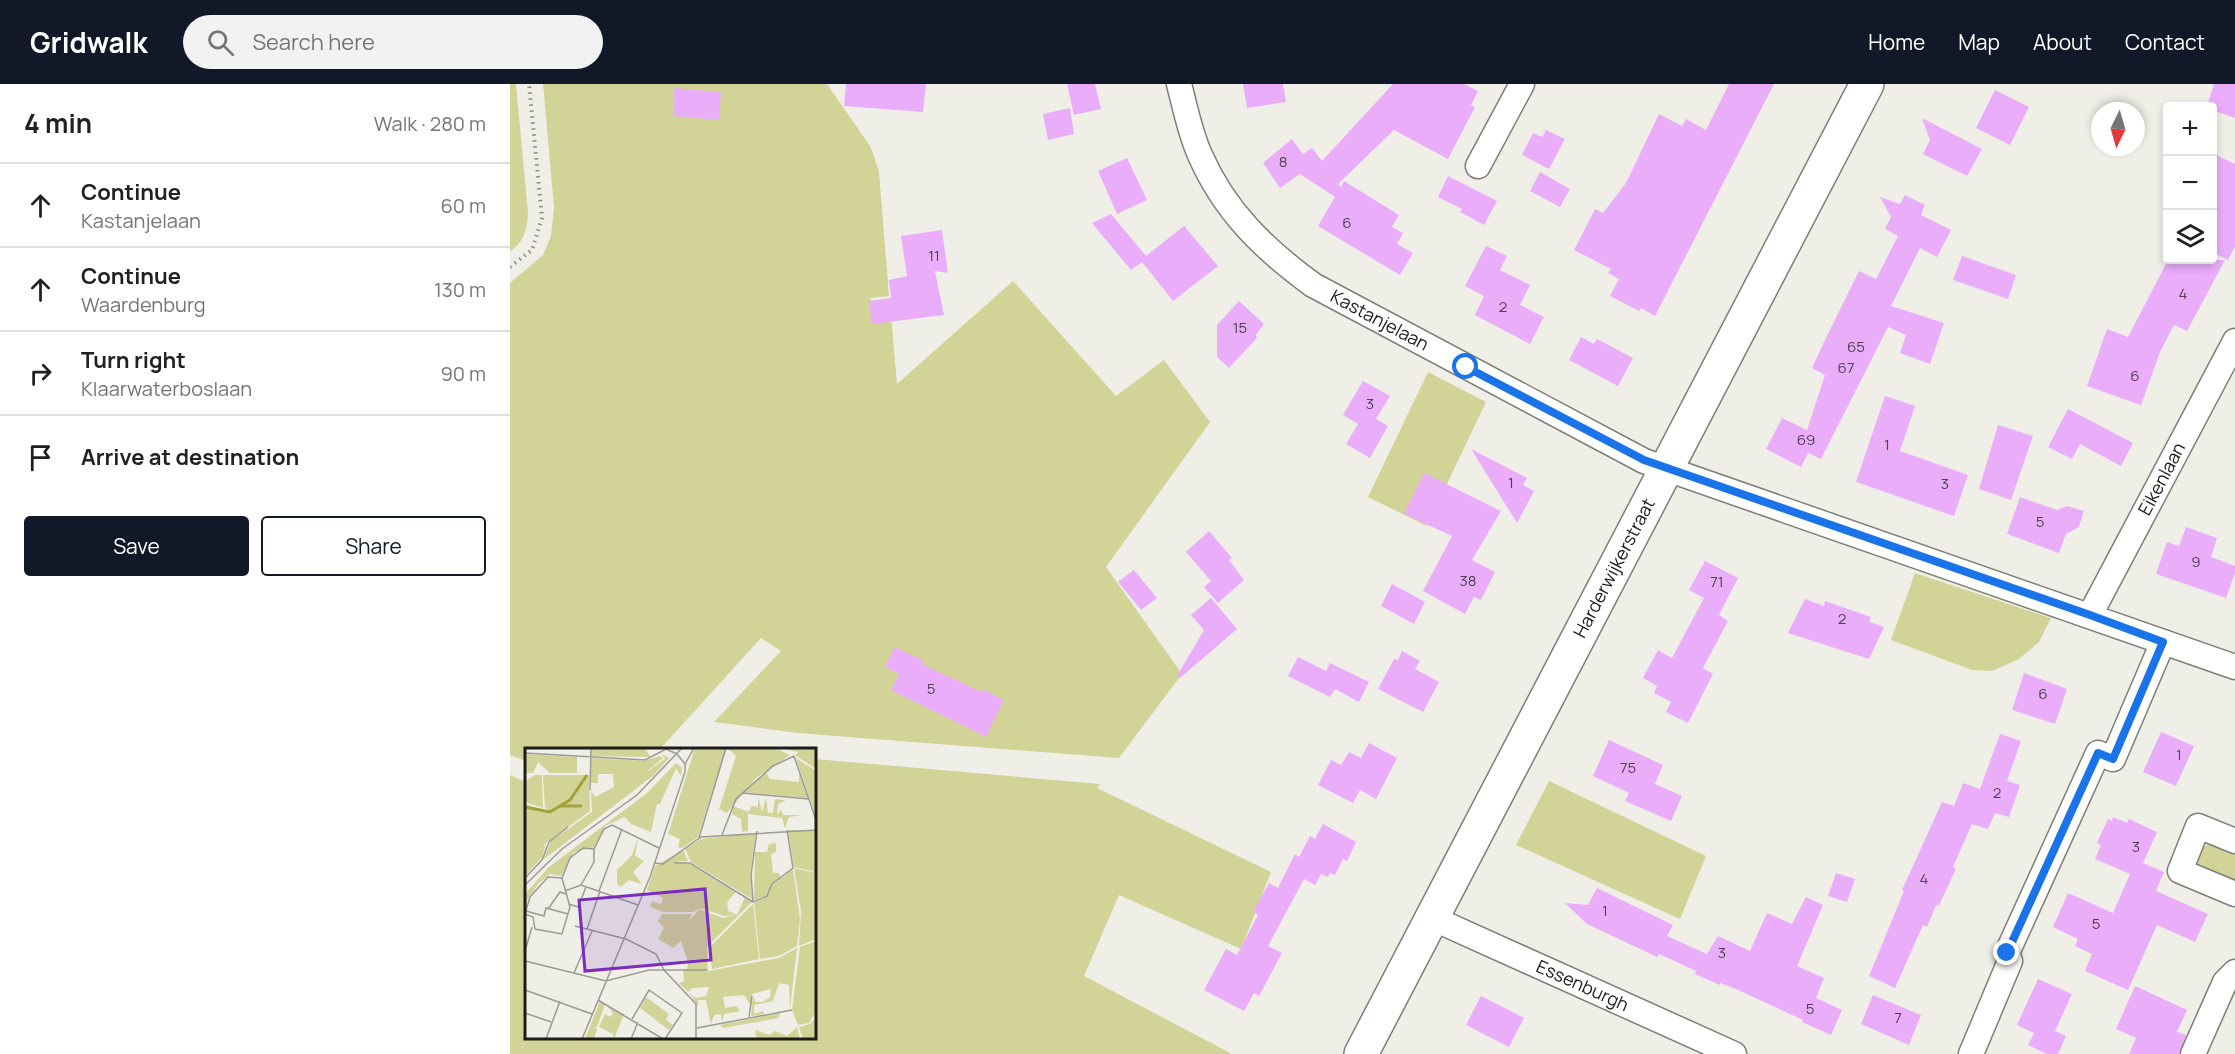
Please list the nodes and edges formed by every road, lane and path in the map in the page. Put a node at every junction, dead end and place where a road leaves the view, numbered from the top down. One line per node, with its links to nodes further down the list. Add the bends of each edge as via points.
1 (529, 84): 6 (path, via 542,218 532,250)
2 (1179, 84): 8 (street, Kastanjelaan, via 1199,154 1216,187 1244,226 1278,259 1313,285)
3 (1522, 84): 5 (street)
4 (1867, 84): 8 (main road, Harderwijkerstraat)
5 (1478, 166)
6 (510, 267)
7 (2235, 341): 9 (street, Eikenlaan)
8 (1666, 469): 9 (street, Kastanjelaan); 14 (main road, Harderwijkerstraat)
9 (2090, 615): 10 (street, Kastanjelaan)
10 (2163, 642): 11 (street, Kastanjelaan); 18 (street, via 2113,759 2098,753 2007,953 2010,962)
11 (2235, 667)
12 (2235, 841): 13 (street, via 2199,826 2180,871)
13 (2235, 894)
14 (1431, 918): 16 (main road, Harderwijkerstraat); 17 (street, Essenburgh)
15 (2235, 972): 19 (street, via 2225,982)
16 (1361, 1054)
17 (1734, 1054)
18 (1971, 1054)
19 (2193, 1054)

